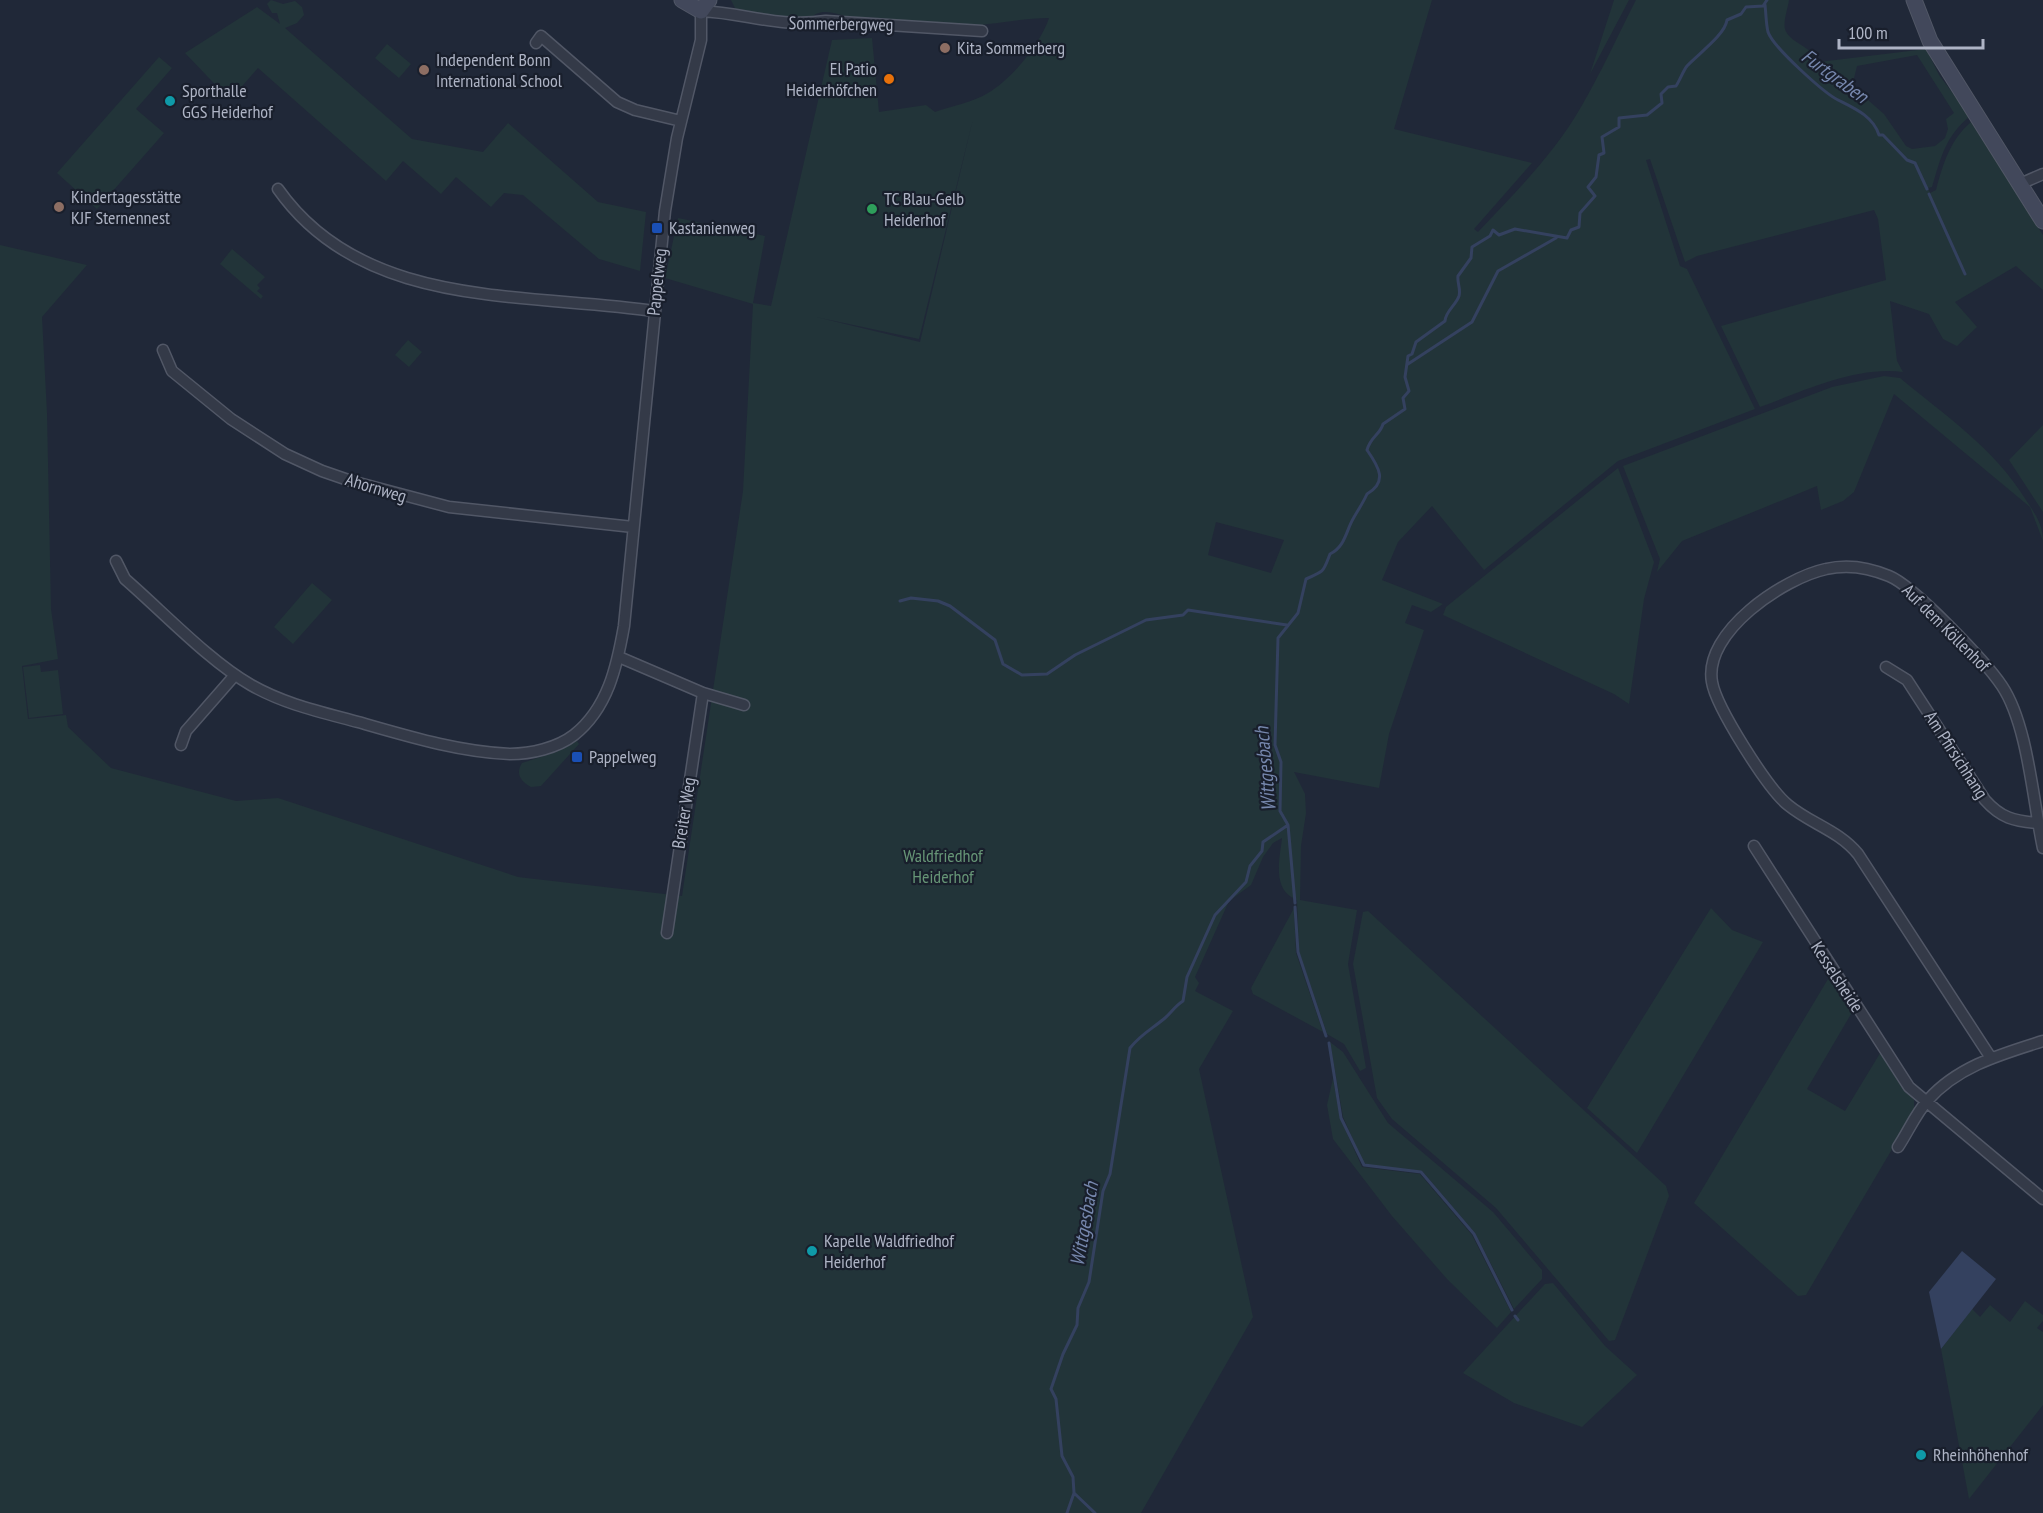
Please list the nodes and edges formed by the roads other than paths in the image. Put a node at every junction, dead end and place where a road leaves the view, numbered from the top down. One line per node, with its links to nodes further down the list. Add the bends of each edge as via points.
1 (682, 0): 3 (street)
2 (1914, 0): 8 (street, via 1930,41)
3 (705, 6): 4 (street, Sommerbergweg, via 769,23 838,22); 6 (street, Pappelweg, via 701,40)
4 (982, 31)
5 (536, 43): 6 (street, via 542,36 617,102 635,111)
6 (681, 121): 11 (street, Pappelweg, via 665,210)
7 (2043, 174): 8 (street)
8 (2020, 184): 10 (street)
9 (279, 189): 11 (street, via 294,211 325,238 385,272 502,296)
10 (2043, 221)
11 (654, 311): 13 (street, Pappelweg)
12 (163, 350): 13 (street, Ahornweg, via 172,371 231,419 285,454 342,478 449,507)
13 (633, 527): 15 (street, Pappelweg)
14 (116, 561): 17 (street, Pappelweg, via 125,579)
15 (619, 657): 17 (street, Pappelweg, via 608,689 591,719 573,736 547,748 508,754 396,733 292,704); 18 (street)
16 (1886, 667): 21 (street, Am Pfirsichhang, via 1907,680 1997,814 2013,821)
17 (235, 675): 20 (street, via 186,730)
18 (703, 693): 19 (street); 24 (street, Breiter Weg)
19 (744, 705)
20 (181, 745)
21 (2037, 823): 23 (street, Auf dem Köllenhof); 26 (street, Auf dem Köllenhof, via 2017,719 2003,687 1903,583 1857,567 1818,572 1743,615 1718,645 1712,683 1722,709 1776,795 1850,844)
22 (1754, 846): 27 (street, Kesselsheide, via 1909,1088)
23 (2043, 848)
24 (667, 933)
25 (2043, 1041): 26 (street)
26 (1991, 1058): 27 (street, via 1955,1076)
27 (1926, 1102): 28 (street); 29 (street, Kesselsheide)
28 (1898, 1148)
29 (2043, 1199)

